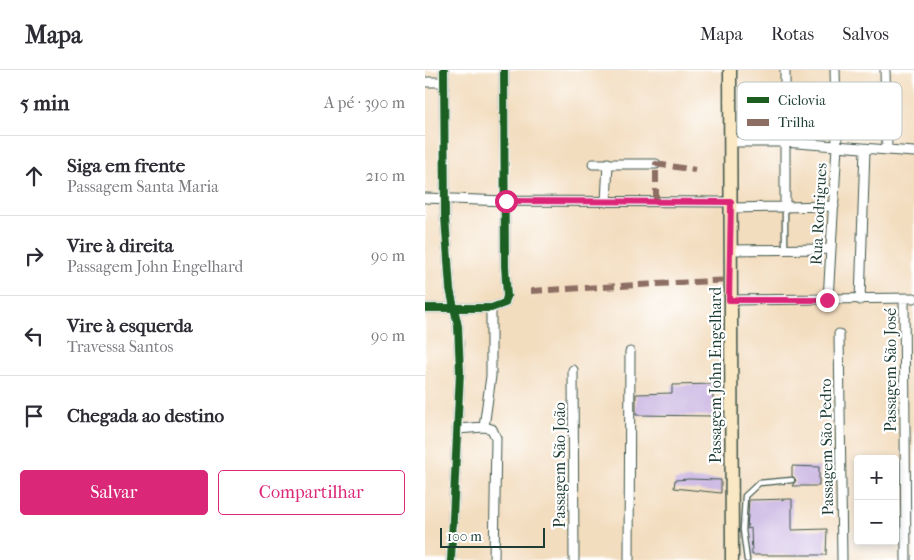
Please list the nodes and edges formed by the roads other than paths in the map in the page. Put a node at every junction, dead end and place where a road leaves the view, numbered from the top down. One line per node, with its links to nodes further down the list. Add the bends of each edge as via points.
1 (443, 70): 5 (street)
2 (504, 70): 19 (street)
3 (730, 70): 8 (main road, Passagem John Engelhard)
4 (425, 82): 5 (street)
5 (443, 82): 18 (street)
6 (837, 140): 10 (street, Rua Rodrigues)
7 (887, 140): 12 (street)
8 (731, 142): 9 (street); 21 (main road, Passagem John Engelhard)
9 (784, 142): 10 (street); 22 (street)
10 (837, 146): 11 (street); 23 (street, Rua Rodrigues)
11 (865, 149): 12 (street); 30 (street)
12 (887, 150): 13 (street)
13 (914, 152)
14 (608, 163): 15 (street); 16 (street); 20 (street)
15 (593, 164)
16 (656, 164)
17 (425, 198): 18 (street)
18 (444, 199): 19 (street); 31 (street)
19 (506, 201): 20 (street); 33 (street, via 507,296 505,303)
20 (606, 202): 21 (street)
21 (732, 205): 22 (street); 25 (main road, Passagem John Engelhard)
22 (785, 206): 23 (street); 26 (lane)
23 (834, 206): 24 (street, Rua Rodrigues)
24 (831, 249): 26 (street); 29 (street, Rua Rodrigues)
25 (732, 250): 26 (street); 28 (main road, Passagem John Engelhard)
26 (785, 251)
27 (909, 299): 30 (street); 47 (street, Passagem São José)
28 (729, 300): 29 (street); 44 (main road, Passagem John Engelhard)
29 (827, 300): 30 (street)
30 (860, 300)
31 (454, 307): 32 (street); 33 (street); 38 (street, via 460,372)
32 (425, 308)
33 (491, 308): 37 (street, via 491,376)
34 (839, 334): 46 (street, Passagem São Pedro)
35 (630, 352): 43 (street)
36 (573, 370): 42 (street, Passagem São João)
37 (484, 426): 38 (street); 41 (street, via 491,429 496,438 497,450)
38 (457, 429): 40 (street)
39 (792, 480): 45 (lane, via 759,483 745,496 743,530)
40 (451, 560)
41 (494, 560)
42 (574, 560)
43 (629, 560)
44 (732, 560)
45 (747, 560)
46 (842, 560)
47 (906, 560)

